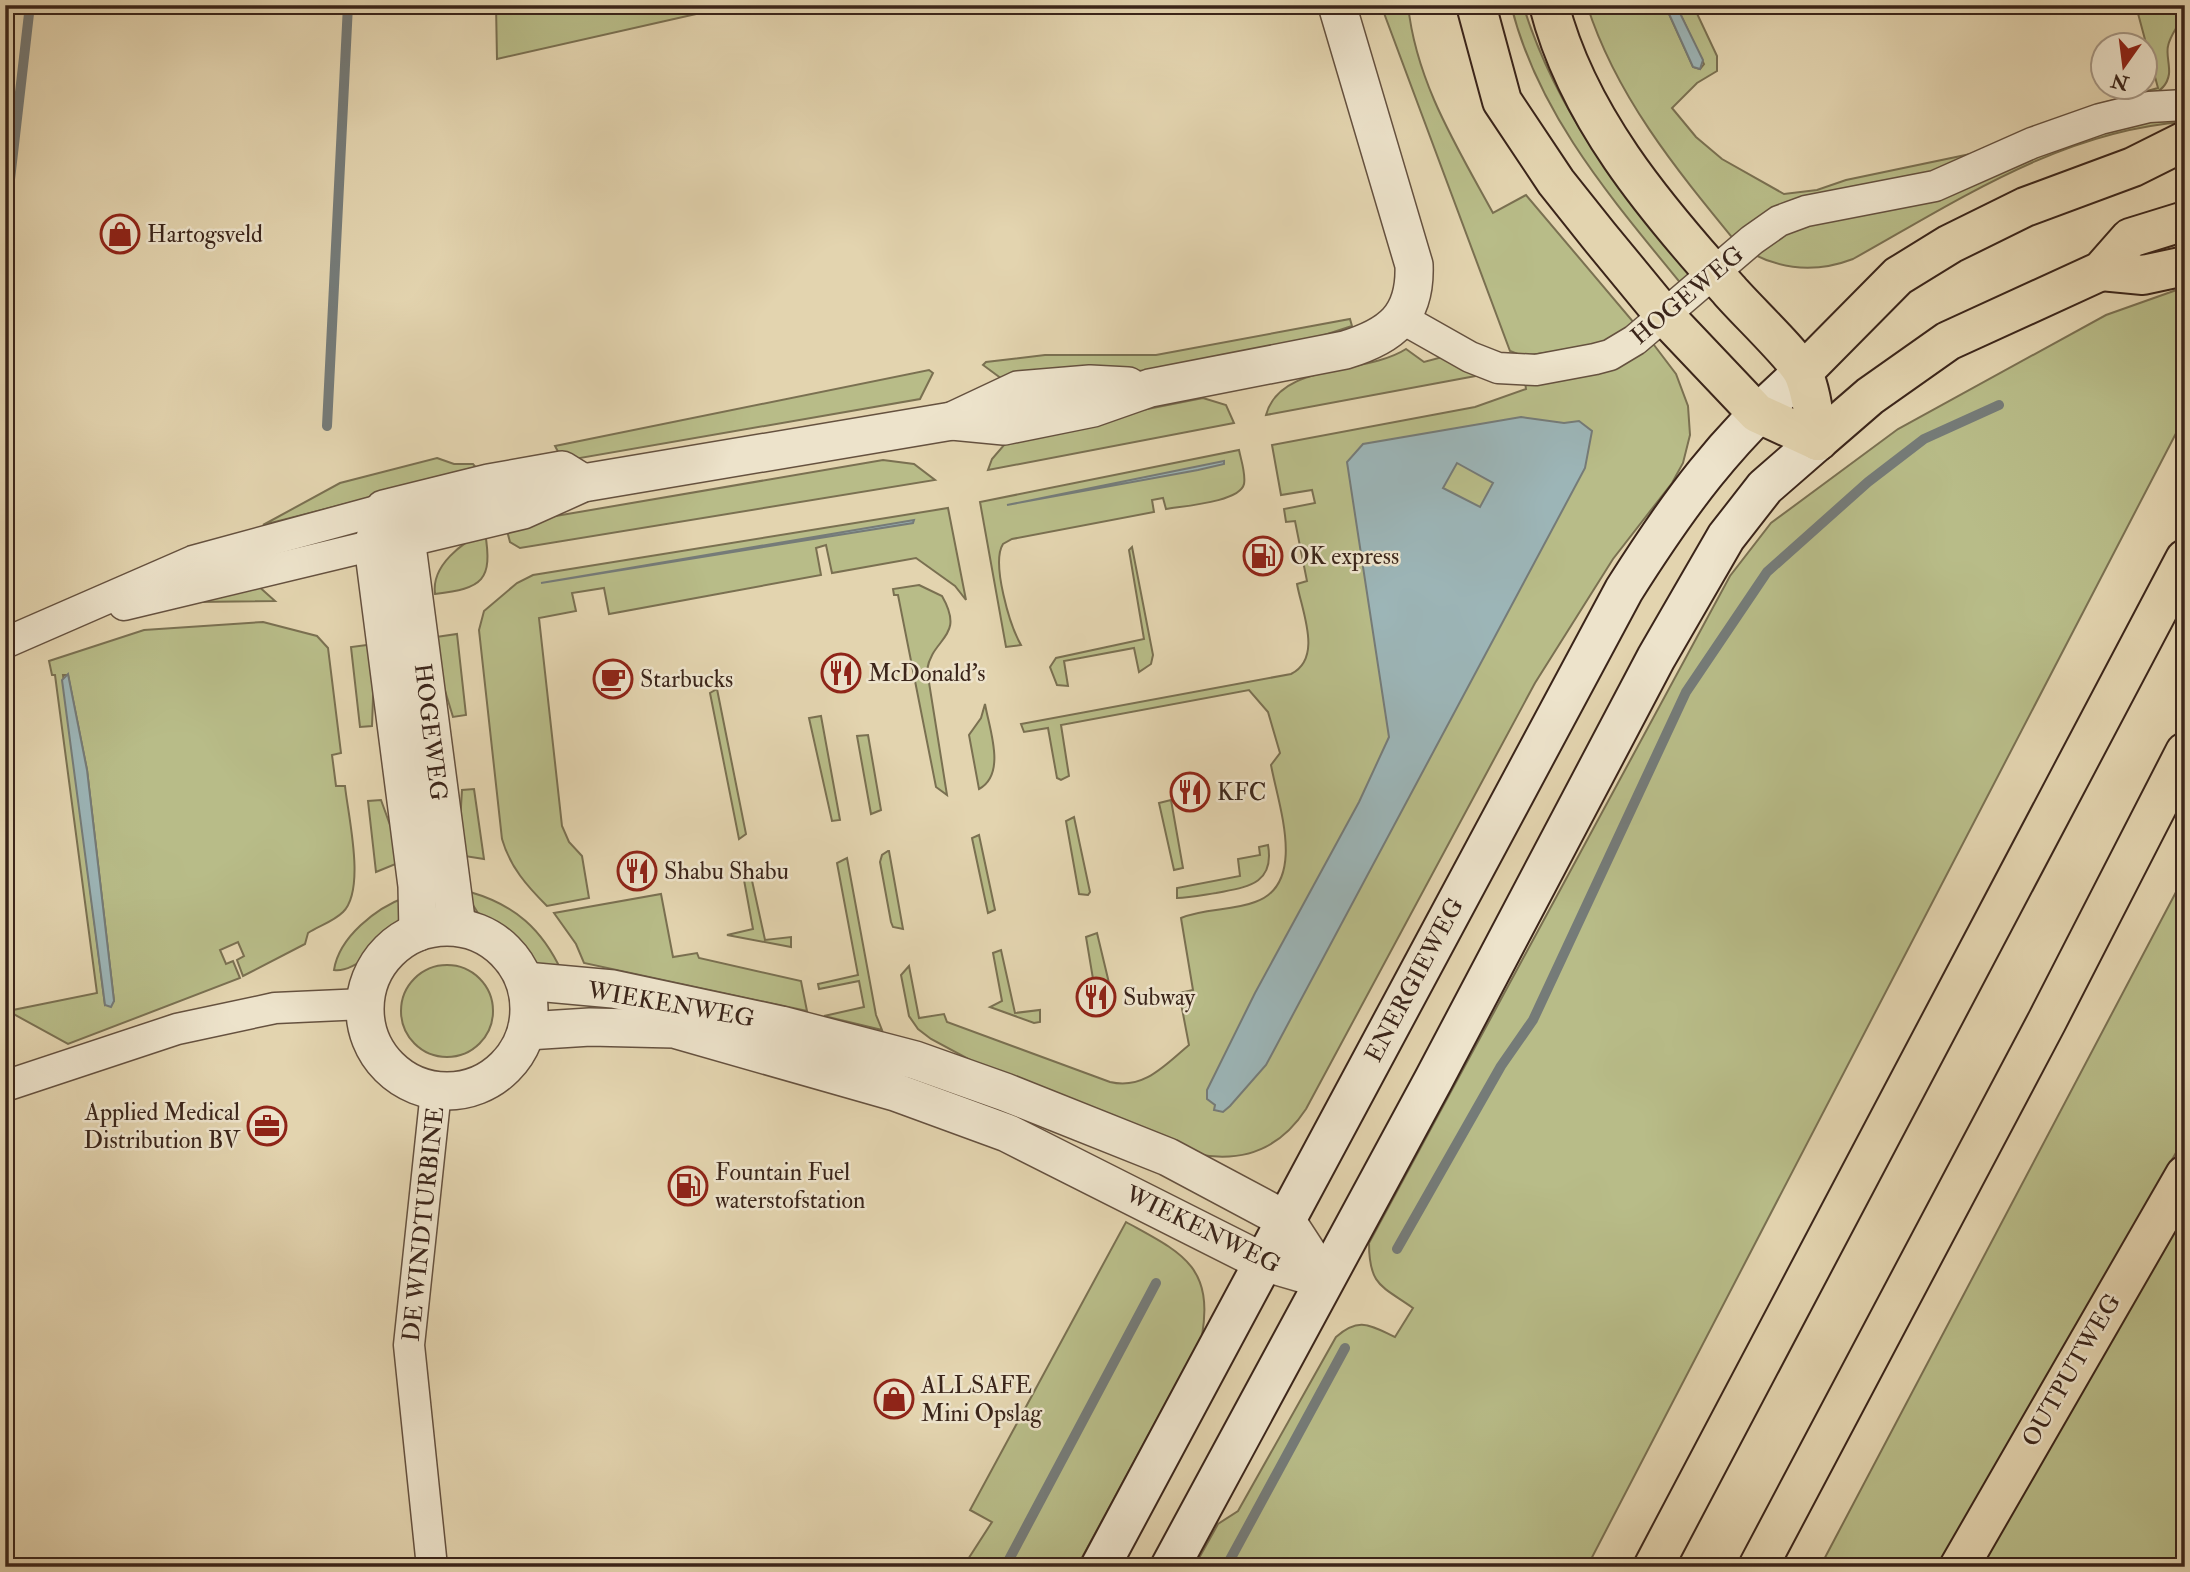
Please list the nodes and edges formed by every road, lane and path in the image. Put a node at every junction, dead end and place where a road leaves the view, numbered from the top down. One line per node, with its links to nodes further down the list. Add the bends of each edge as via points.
1 (1476, 5): 12 (main road, via 1503,102 1556,182)
2 (1549, 5): 11 (main road, via 1556,33 1591,111 1632,174)
3 (1337, 7): 13 (street, via 1414,265 1412,298)
4 (2185, 105): 11 (street, HOGEWEG, via 2149,107 2100,119 1935,186 1794,215 1752,240)
5 (2185, 141): 6 (main road)
6 (2133, 167): 7 (main road); 14 (main road, via 2025,207 1898,276)
7 (2185, 172)
8 (2185, 221): 10 (main road, via 2130,238)
9 (2185, 266): 10 (main road, via 2143,275)
10 (2101, 271): 16 (main road, via 1948,341 1870,396)
11 (1713, 273): 12 (street, HOGEWEG); 14 (main road)
12 (1664, 315): 13 (street, HOGEWEG, via 1635,341 1610,355 1522,371 1487,365); 15 (main road)
13 (1401, 318): 17 (street, via 1388,333 1345,350 1150,388 1093,408 1004,426 952,421)
14 (1803, 372): 15 (main road); 16 (main road)
15 (1757, 413): 16 (main road); 32 (main road, ENERGIEWEG, via 1708,466 1624,590)
16 (1818, 441): 34 (main road, via 1765,487 1726,537 1605,751)
17 (583, 483): 18 (street, via 562,470); 19 (street, via 523,510)
18 (384, 509): 19 (street, HOGEWEG); 21 (street, via 193,561)
19 (389, 541): 21 (street); 24 (street, HOGEWEG); 25 (street, HOGEWEG)
20 (2185, 559): 38 (main road)
21 (62, 618): 22 (street)
22 (5, 643)
23 (2185, 752): 39 (main road)
24 (457, 927): 25 (street); 26 (street, via 475,931 498,945)
25 (418, 932): 27 (street, via 386,953 375,968)
26 (525, 981): 28 (street, via 530,1006); 32 (street, WIEKENWEG, via 656,997 915,1060 1168,1157)
27 (364, 1004): 29 (street, via 275,1008 177,1029); 30 (street, via 367,1029 392,1071 412,1084)
28 (527, 1031): 30 (street, via 519,1049 493,1078 466,1089); 33 (street, WIEKENWEG, via 674,1029 895,1092 1007,1133)
29 (5, 1086)
30 (436, 1091): 35 (street, DE WINDTURBINE, via 409,1345)
31 (2185, 1174): 40 (main road, OUTPUTWEG)
32 (1286, 1220): 33 (main road, ENERGIEWEG); 34 (street, WIEKENWEG)
33 (1263, 1262): 34 (street, WIEKENWEG); 36 (main road, ENERGIEWEG)
34 (1325, 1280): 37 (main road)
35 (432, 1567)
36 (1100, 1567)
37 (1170, 1567)
38 (1653, 1567)
39 (1758, 1567)
40 (1959, 1567)

